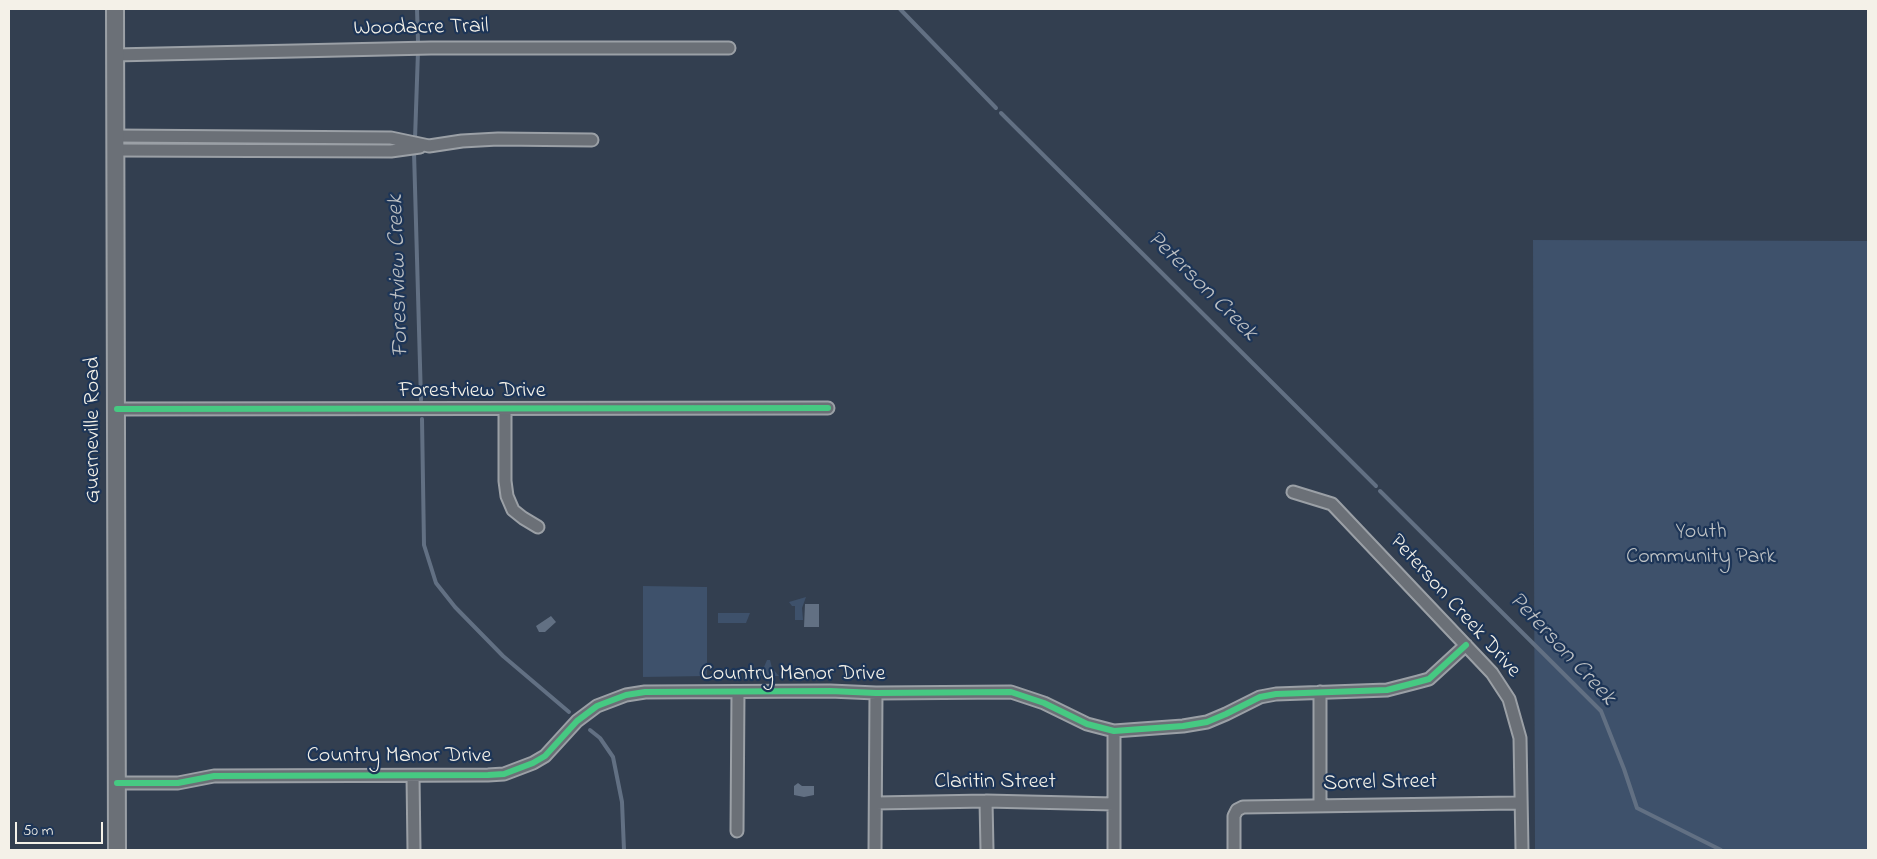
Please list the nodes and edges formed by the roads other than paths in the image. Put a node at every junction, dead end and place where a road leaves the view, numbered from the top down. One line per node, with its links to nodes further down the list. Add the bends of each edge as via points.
1 (115, 9): 3 (main road, Guerneville Road)
2 (729, 48): 3 (street, Woodacre Trail, via 431,48)
3 (114, 55): 5 (main road, Guerneville Road)
4 (592, 140): 5 (street, via 498,139 391,151)
5 (115, 143): 7 (main road, Guerneville Road)
6 (828, 408): 8 (street, Forestview Drive)
7 (117, 410): 8 (street, Forestview Drive); 17 (main road, Guerneville Road)
8 (506, 410): 10 (street, via 507,496 513,510)
9 (1293, 492): 11 (street, Peterson Creek Drive, via 1332,504)
10 (538, 526)
11 (1466, 645): 13 (street, Country Manor Drive, via 1429,679 1387,690); 21 (street, Peterson Creek Drive, via 1492,672 1510,699 1520,738)
12 (738, 692): 14 (street, Country Manor Drive); 16 (street, Country Manor Drive, via 626,695 589,712 545,756 513,771 488,775); 23 (street)
13 (1320, 692): 15 (street, Country Manor Drive, via 1260,697 1207,722); 22 (street)
14 (876, 693): 15 (street, Country Manor Drive, via 1011,692 1044,703 1088,724); 19 (street)
15 (1114, 731): 20 (street)
16 (414, 776): 17 (street, Country Manor Drive, via 214,776 178,783); 25 (street)
17 (117, 783): 24 (main road, Guerneville Road)
18 (986, 801): 19 (street, Claritin Street); 20 (street, Claritin Street); 27 (street)
19 (876, 803): 26 (street)
20 (1114, 804): 28 (street)
21 (1520, 804): 22 (street, Sorrel Street); 30 (street, Peterson Creek Drive)
22 (1320, 805): 29 (street, Sorrel Street, via 1240,808 1234,816)
23 (736, 831)
24 (117, 850)
25 (414, 850)
26 (875, 850)
27 (987, 850)
28 (1114, 850)
29 (1234, 850)
30 (1522, 850)

